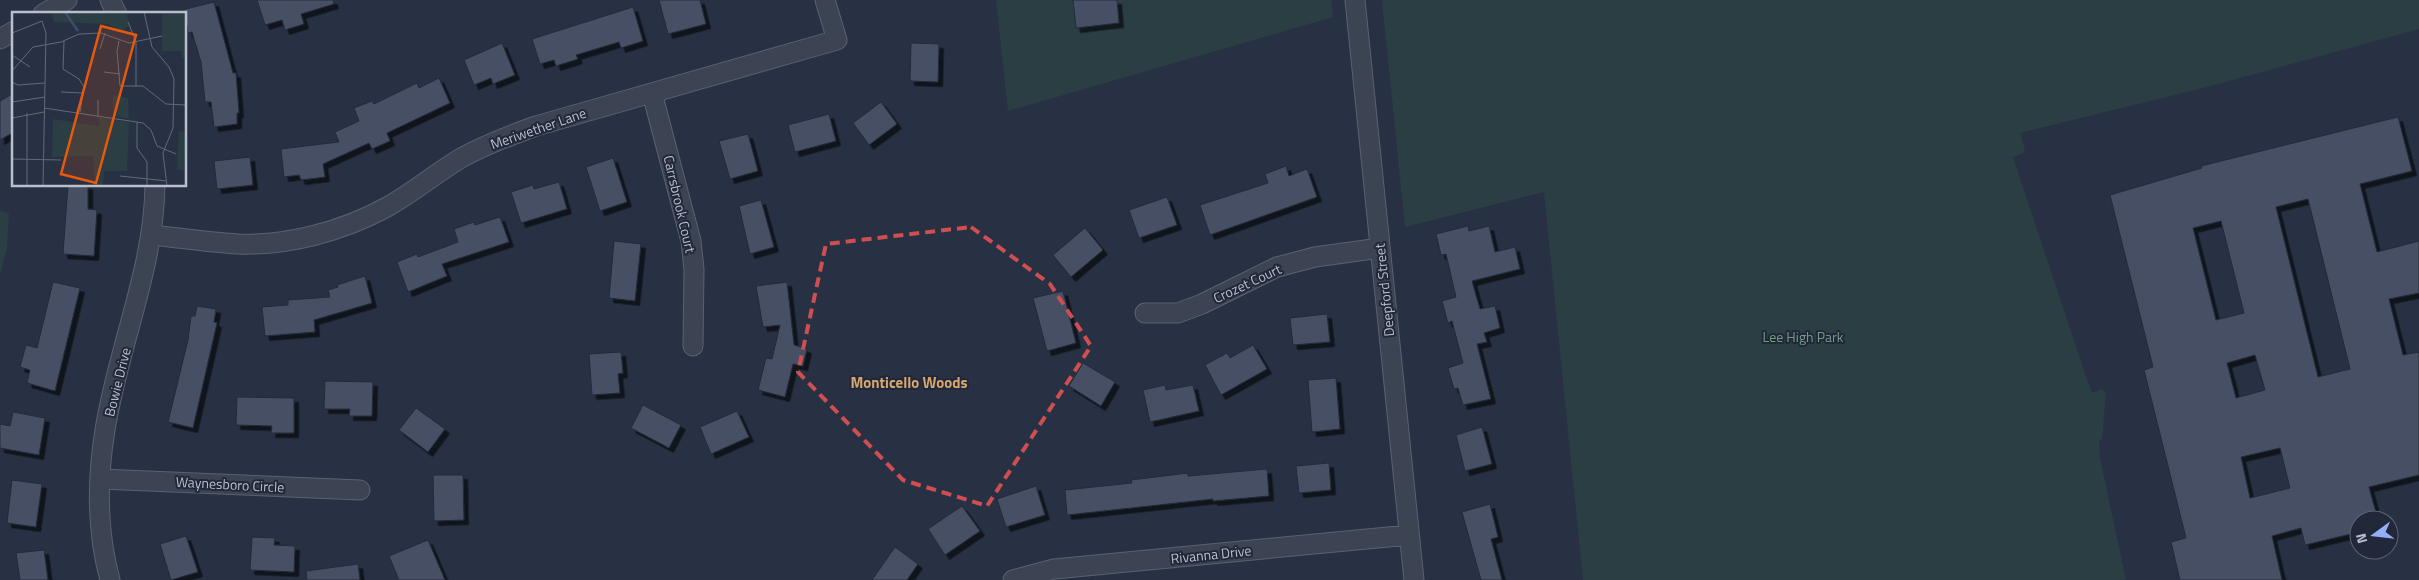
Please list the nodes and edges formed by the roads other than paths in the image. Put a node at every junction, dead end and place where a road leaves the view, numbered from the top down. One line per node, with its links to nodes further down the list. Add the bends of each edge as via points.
1 (67, 0): 5 (street)
2 (110, 0): 6 (street)
3 (825, 0): 9 (street, Meriwether Lane, via 837,40)
4 (1355, 0): 12 (street, Deepford Street)
5 (46, 12)
6 (116, 12)
7 (12, 32): 8 (street)
8 (0, 39)
9 (652, 93): 11 (street, Meriwether Lane, via 499,139 462,158 386,207 322,233 248,244); 14 (street, Carrsbrook Court, via 691,241)
10 (155, 186): 11 (street, Bowie Drive)
11 (151, 235): 15 (street, Bowie Drive, via 105,429)
12 (1380, 248): 13 (street, Crozet Court, via 1315,257 1278,267 1178,313); 17 (street, Deepford Street)
13 (1145, 313)
14 (693, 346)
15 (100, 478): 16 (street, Waynesboro Circle); 19 (street, Bowie Drive, via 102,543)
16 (360, 490)
17 (1410, 535): 18 (street, Rivanna Drive); 21 (street, Deepford Street)
18 (1101, 573): 20 (street, Rivanna Drive, via 1054,569)
19 (110, 580)
20 (1013, 580)
21 (1414, 580)

